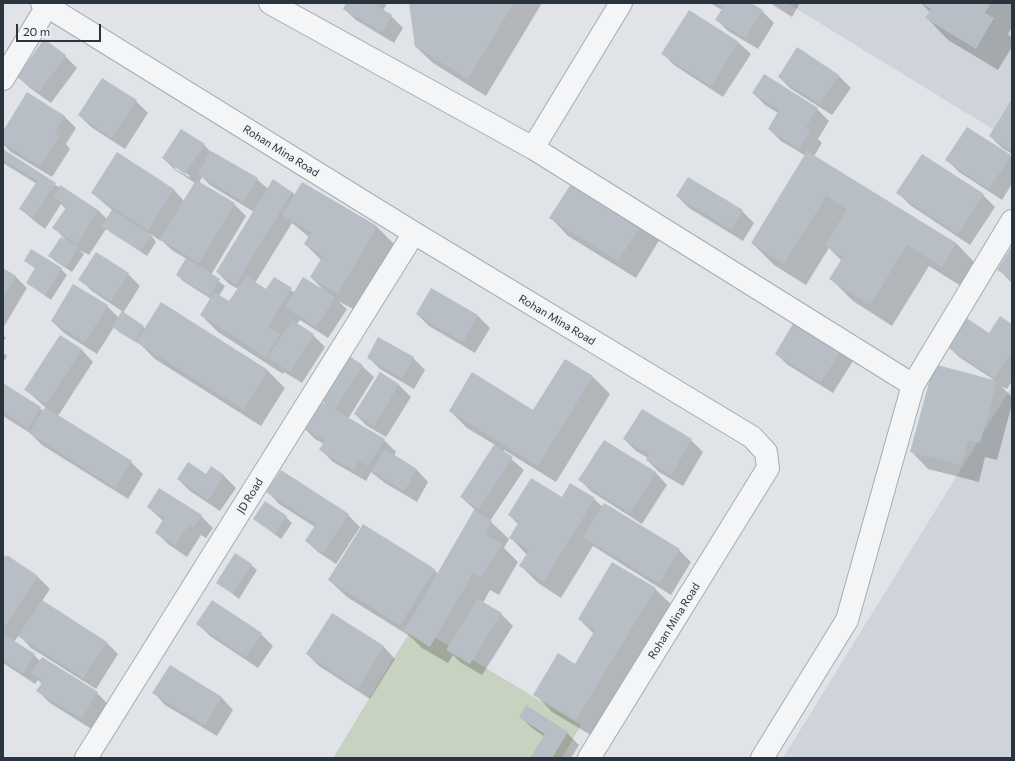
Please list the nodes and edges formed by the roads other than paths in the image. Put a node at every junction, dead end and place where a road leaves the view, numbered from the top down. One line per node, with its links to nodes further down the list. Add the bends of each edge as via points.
1 (270, 3): 5 (street)
2 (621, 3): 5 (street)
3 (46, 4): 4 (street); 7 (street, Rohan Mina Road)
4 (3, 79)
5 (533, 148): 8 (street)
6 (1012, 221): 8 (street)
7 (414, 233): 9 (street, JD Road); 10 (street, Rohan Mina Road, via 752,437 766,452 768,468)
8 (913, 385): 11 (street, via 847,620)
9 (86, 758)
10 (590, 758)
11 (762, 758)

